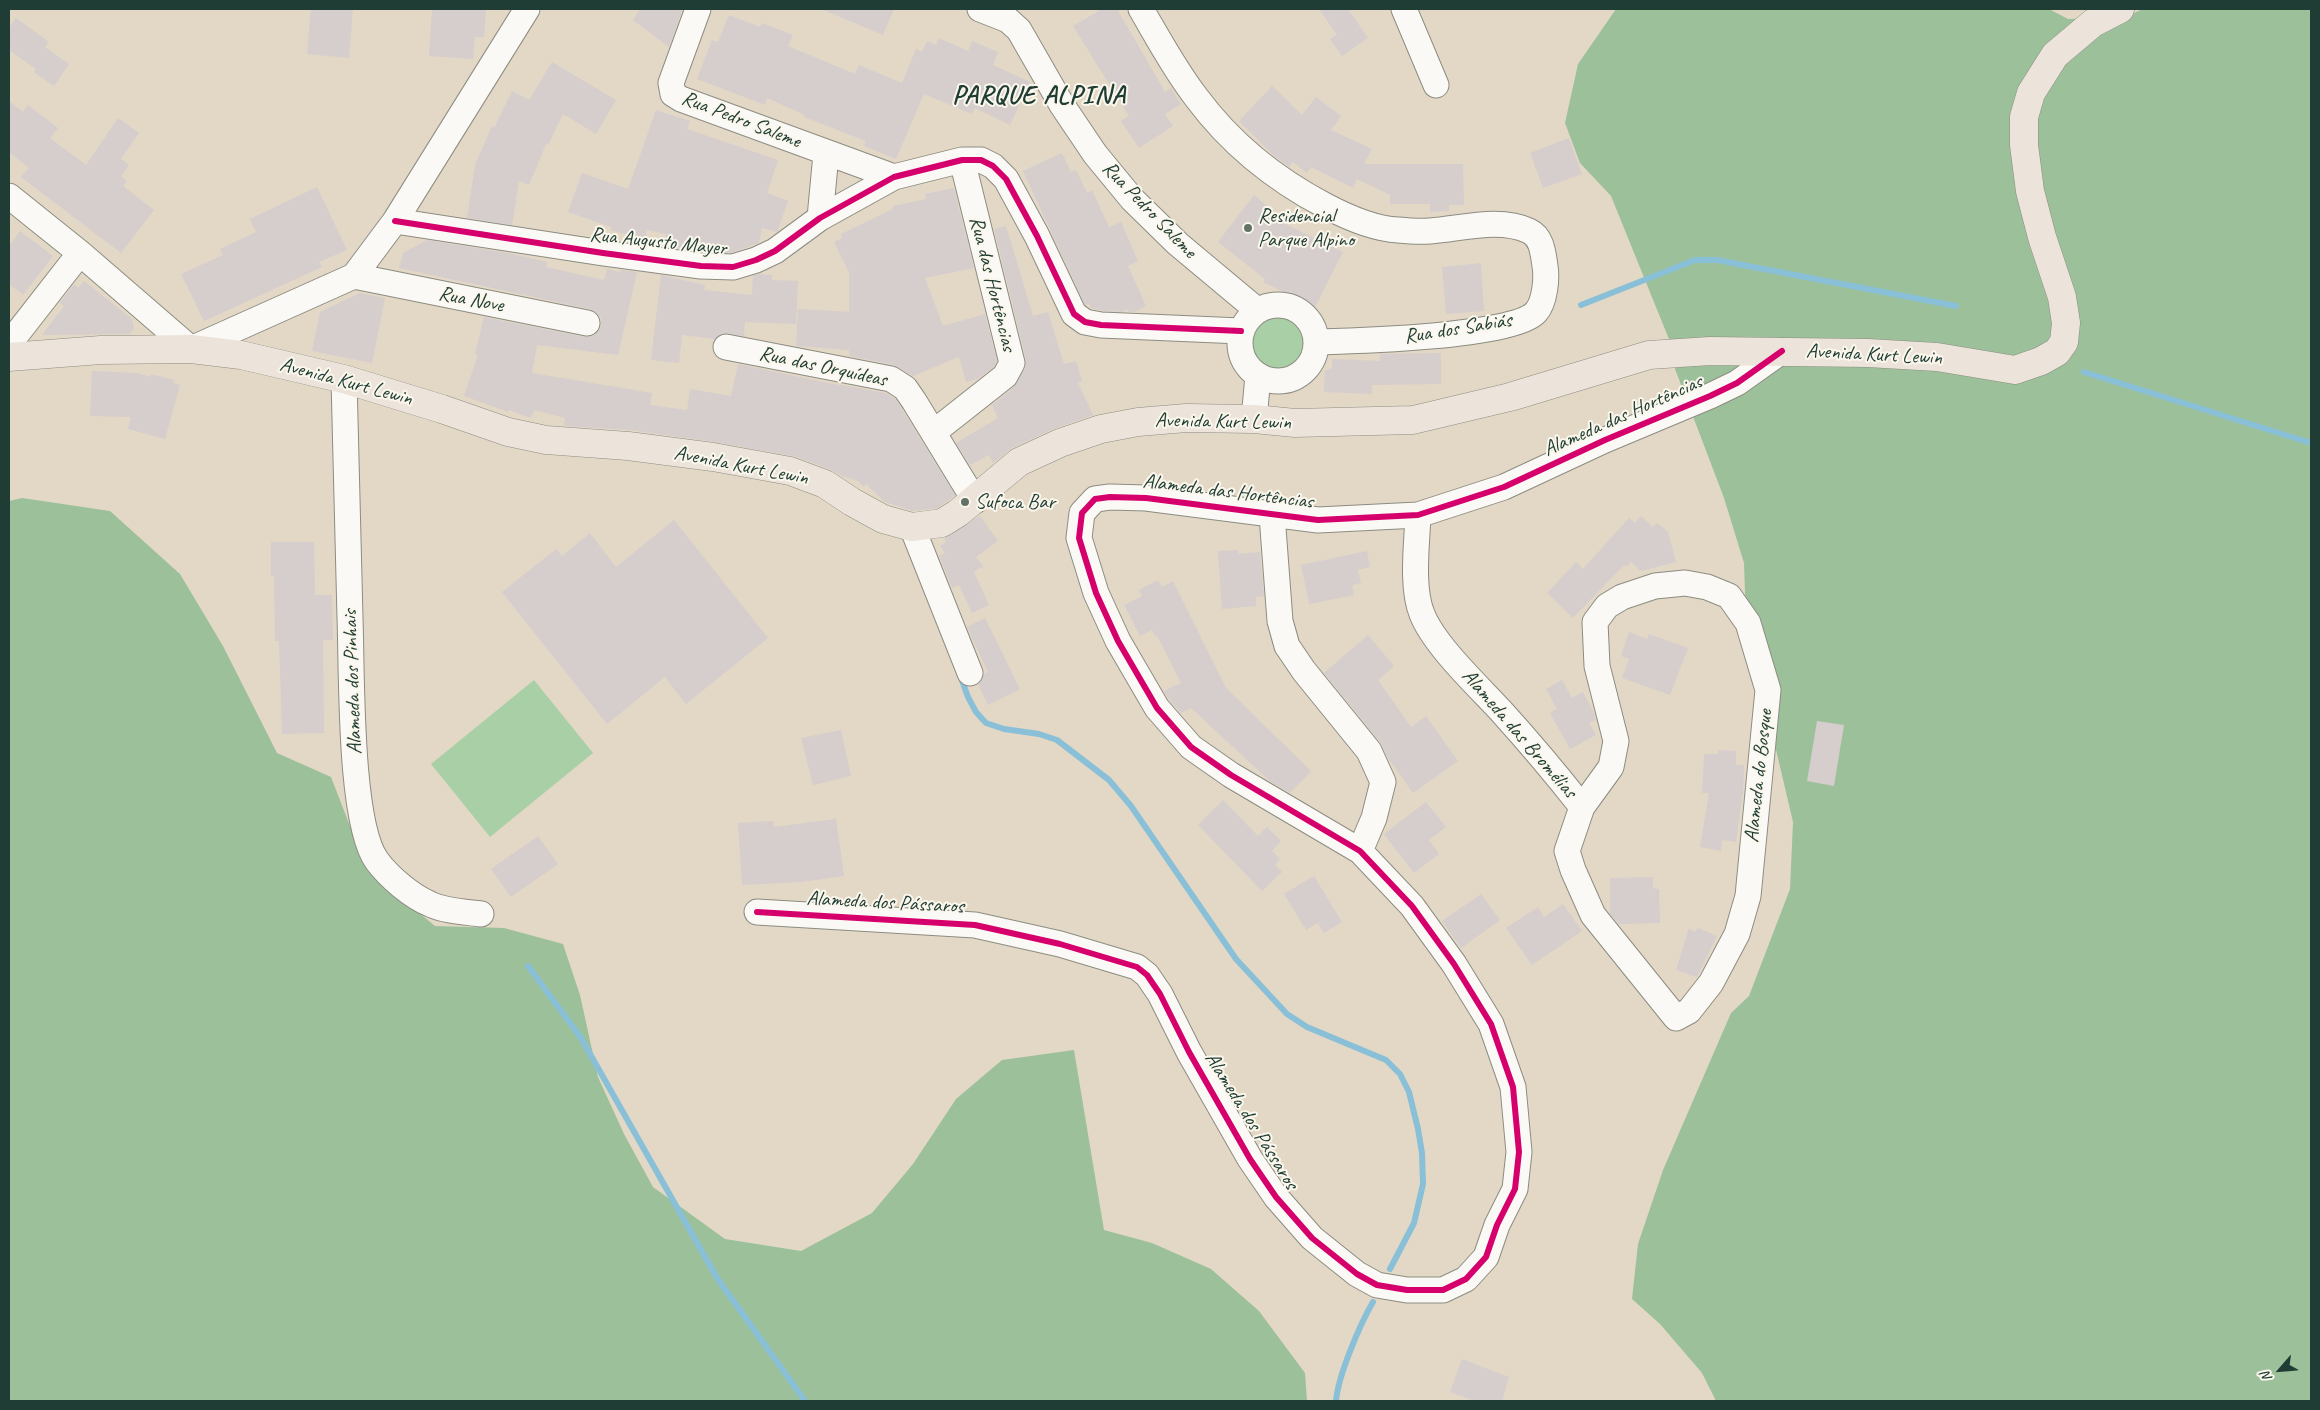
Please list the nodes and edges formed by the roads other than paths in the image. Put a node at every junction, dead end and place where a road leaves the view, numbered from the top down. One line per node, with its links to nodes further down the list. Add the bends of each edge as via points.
1 (527, 9): 13 (street)
2 (698, 9): 8 (street, Rua Pedro Saleme, via 671,83 673,94)
3 (980, 9): 16 (street, Rua Pedro Saleme, via 1008,20 1019,30 1062,105 1095,154 1132,199 1178,244)
4 (1140, 9): 19 (street, Rua dos Sabiás, via 1196,97 1226,131 1272,174 1312,199 1348,218 1394,230 1428,231 1501,224 1530,231 1541,244 1546,270 1543,298 1536,312 1522,319 1444,335)
5 (1404, 9): 7 (street)
6 (2120, 9): 23 (main road, Avenida Kurt Lewin, via 2093,23 2054,56 2031,93 2024,117 2030,191 2062,297 2066,323 2061,348 2041,361 2016,370 1937,357)
7 (1436, 85)
8 (826, 154): 10 (street, Rua Pedro Saleme); 12 (street)
9 (962, 160): 10 (street, Rua Augusto Mayer); 18 (street, via 981,160 1006,179 1074,314 1085,322); 28 (street, Rua das Hortências, via 1012,363 1005,376)
10 (894, 178): 12 (street, Rua Augusto Mayer)
11 (9, 196): 14 (street)
12 (820, 218): 13 (street, Rua Augusto Mayer, via 775,251 734,267 701,266 613,254)
13 (395, 220): 15 (street)
14 (80, 253): 20 (street); 22 (street)
15 (354, 276): 17 (street, Rua Nove); 22 (street)
16 (1257, 310): 18 (street); 19 (street, via 1279,304 1290,307 1308,320)
17 (587, 323)
18 (1241, 330): 25 (street, via 1241,356)
19 (1316, 342): 25 (street, via 1310,364 1292,379 1280,382)
20 (9, 344)
21 (726, 347): 28 (street, Rua das Orquídeas, via 891,379 905,388)
22 (191, 349): 24 (main road, Avenida Kurt Lewin, via 101,350); 26 (main road, Avenida Kurt Lewin, via 241,355)
23 (1782, 351): 27 (main road, Avenida Kurt Lewin, via 1710,351 1649,356 1510,397 1413,420 1304,423); 31 (street, Alameda das Hortências, via 1737,383 1710,396 1504,487)
24 (9, 357)
25 (1258, 376): 27 (street)
26 (344, 379): 32 (main road, Avenida Kurt Lewin, via 508,432 546,440 628,446 790,471 825,484 883,519); 37 (street, Alameda dos Pinhais, via 356,770 363,826 377,861 411,892 430,904)
27 (1254, 419): 29 (main road, Avenida Kurt Lewin, via 1186,418 1102,429 1060,443 1019,462)
28 (934, 432): 29 (street, Rua das Orquídeas)
29 (975, 500): 32 (main road, Avenida Kurt Lewin, via 942,523)
30 (1272, 515): 31 (street, Alameda das Hortências, via 1318,520); 35 (street, via 1280,621 1287,646 1369,751 1382,782 1374,818); 35 (street, Alameda das Hortências, via 1146,498 1110,497 1095,499 1086,506 1079,538 1096,593 1118,641 1157,708 1192,747 1231,775)
31 (1418, 515): 34 (street, Alameda das Bromélias, via 1417,590 1422,614 1461,669 1544,758)
32 (912, 527): 33 (street)
33 (970, 673)
34 (1582, 807): 38 (street, Alameda das Bromélias, via 1567,851 1593,915); 38 (street, Alameda do Bosque, via 1611,767 1616,741 1597,666 1595,622 1607,606 1622,597 1655,586 1685,583 1707,586 1729,596 1748,623 1768,690 1748,896 1737,934 1711,983 1689,1011)
35 (1360, 850): 39 (street, Alameda das Hortências, via 1412,906 1454,964)
36 (757, 912): 39 (street, Alameda dos Pássaros, via 975,925 1060,944 1137,967 1160,994 1189,1052 1276,1198 1312,1238 1357,1274 1377,1285 1408,1290 1443,1290 1466,1279 1486,1256 1515,1189 1519,1152 1513,1087)
37 (482, 914)
38 (1676, 1018)
39 (1491, 1024)

